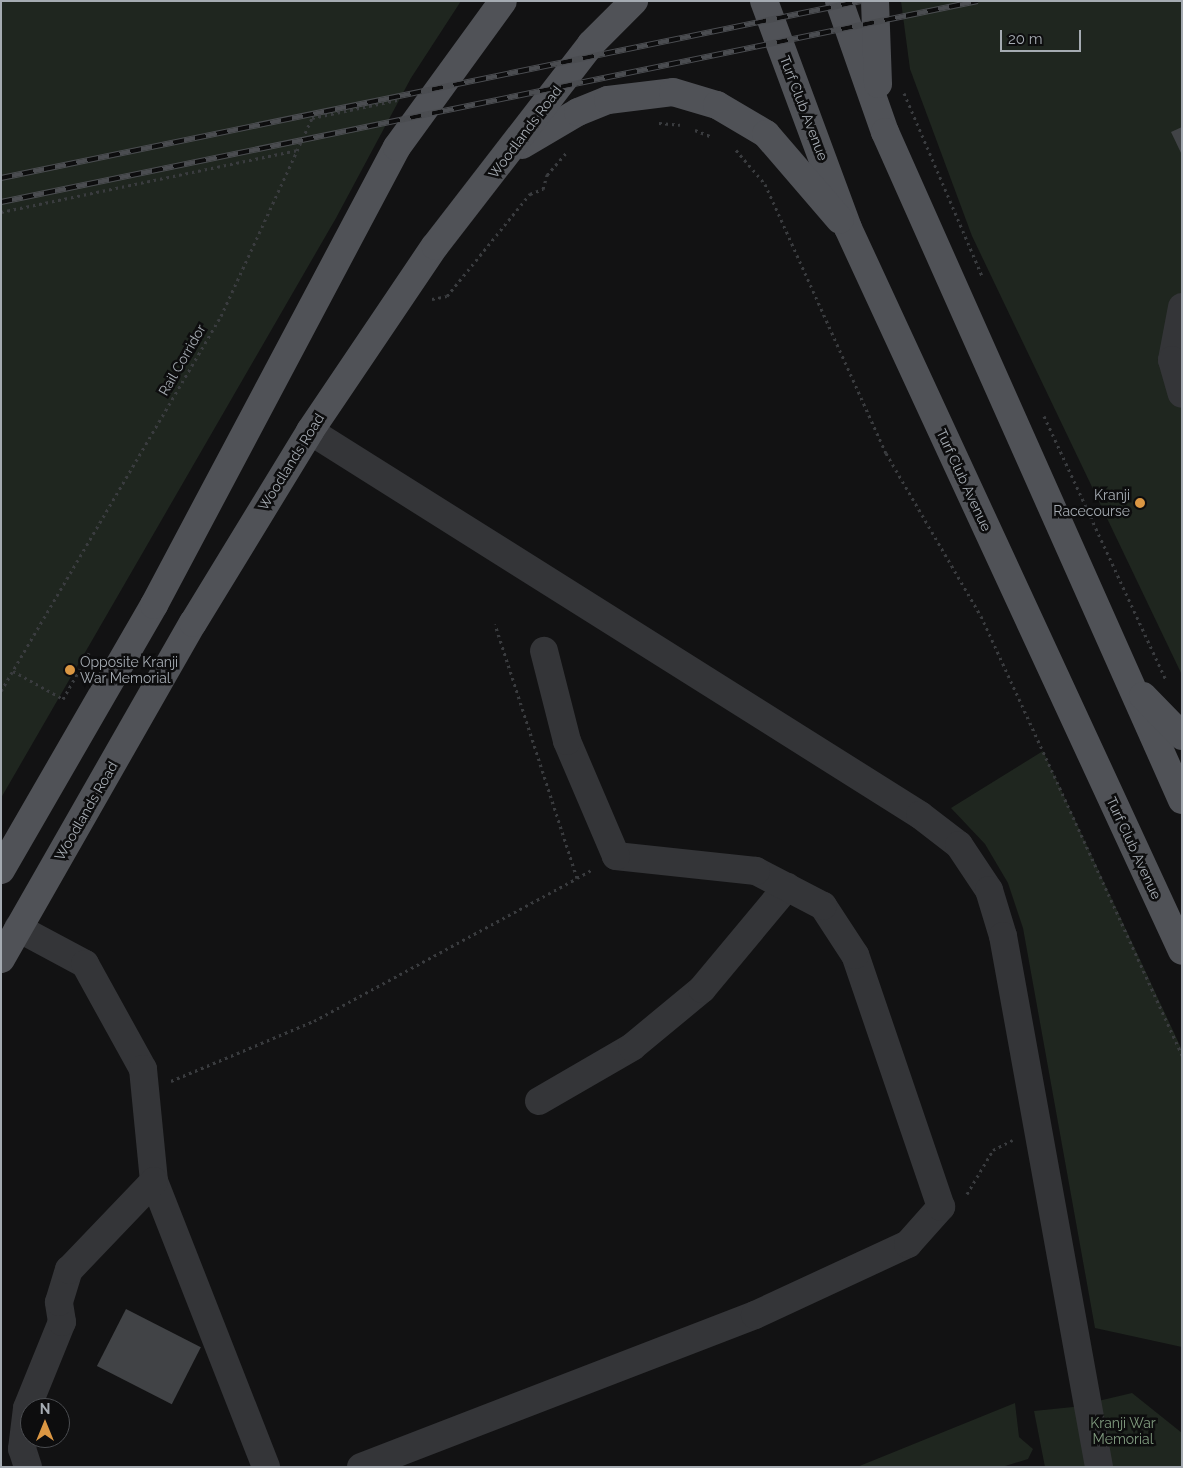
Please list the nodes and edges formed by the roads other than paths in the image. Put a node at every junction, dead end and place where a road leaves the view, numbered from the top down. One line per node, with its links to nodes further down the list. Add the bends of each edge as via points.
1 (503, 1): 16 (main road, via 397,147 154,605)
2 (634, 1): 7 (main road, Woodlands Road, via 591,44)
3 (764, 1): 8 (main road, Turf Club Avenue)
4 (839, 1): 6 (main road)
5 (875, 1): 6 (main road, via 876,65)
6 (885, 132): 13 (main road)
7 (511, 152): 8 (main road, via 578,112 608,100 673,92 717,105 766,134); 11 (main road, Woodlands Road, via 435,246)
8 (848, 228): 19 (main road, Turf Club Avenue)
9 (1182, 306): 10 (street, via 1172,360)
10 (1182, 394)
11 (310, 431): 18 (main road, Woodlands Road, via 193,623); 26 (street, via 920,816 959,845 989,890 1002,936)
12 (544, 651): 17 (street, via 567,742 616,856 756,871)
13 (1129, 682): 14 (main road); 15 (main road)
14 (1182, 736)
15 (1182, 800)
16 (1, 870)
17 (787, 887): 21 (street, via 702,989 632,1047); 25 (street, via 823,906 854,955 941,1207 908,1244 755,1316)
18 (18, 928): 20 (main road, Woodlands Road); 22 (street, via 85,964 143,1069)
19 (1182, 951)
20 (1, 959)
21 (539, 1101)
22 (154, 1181): 23 (street, via 69,1270 59,1302 62,1322 27,1408 22,1450); 24 (street)
23 (28, 1467)
24 (266, 1467)
25 (361, 1467)
26 (1099, 1467)

